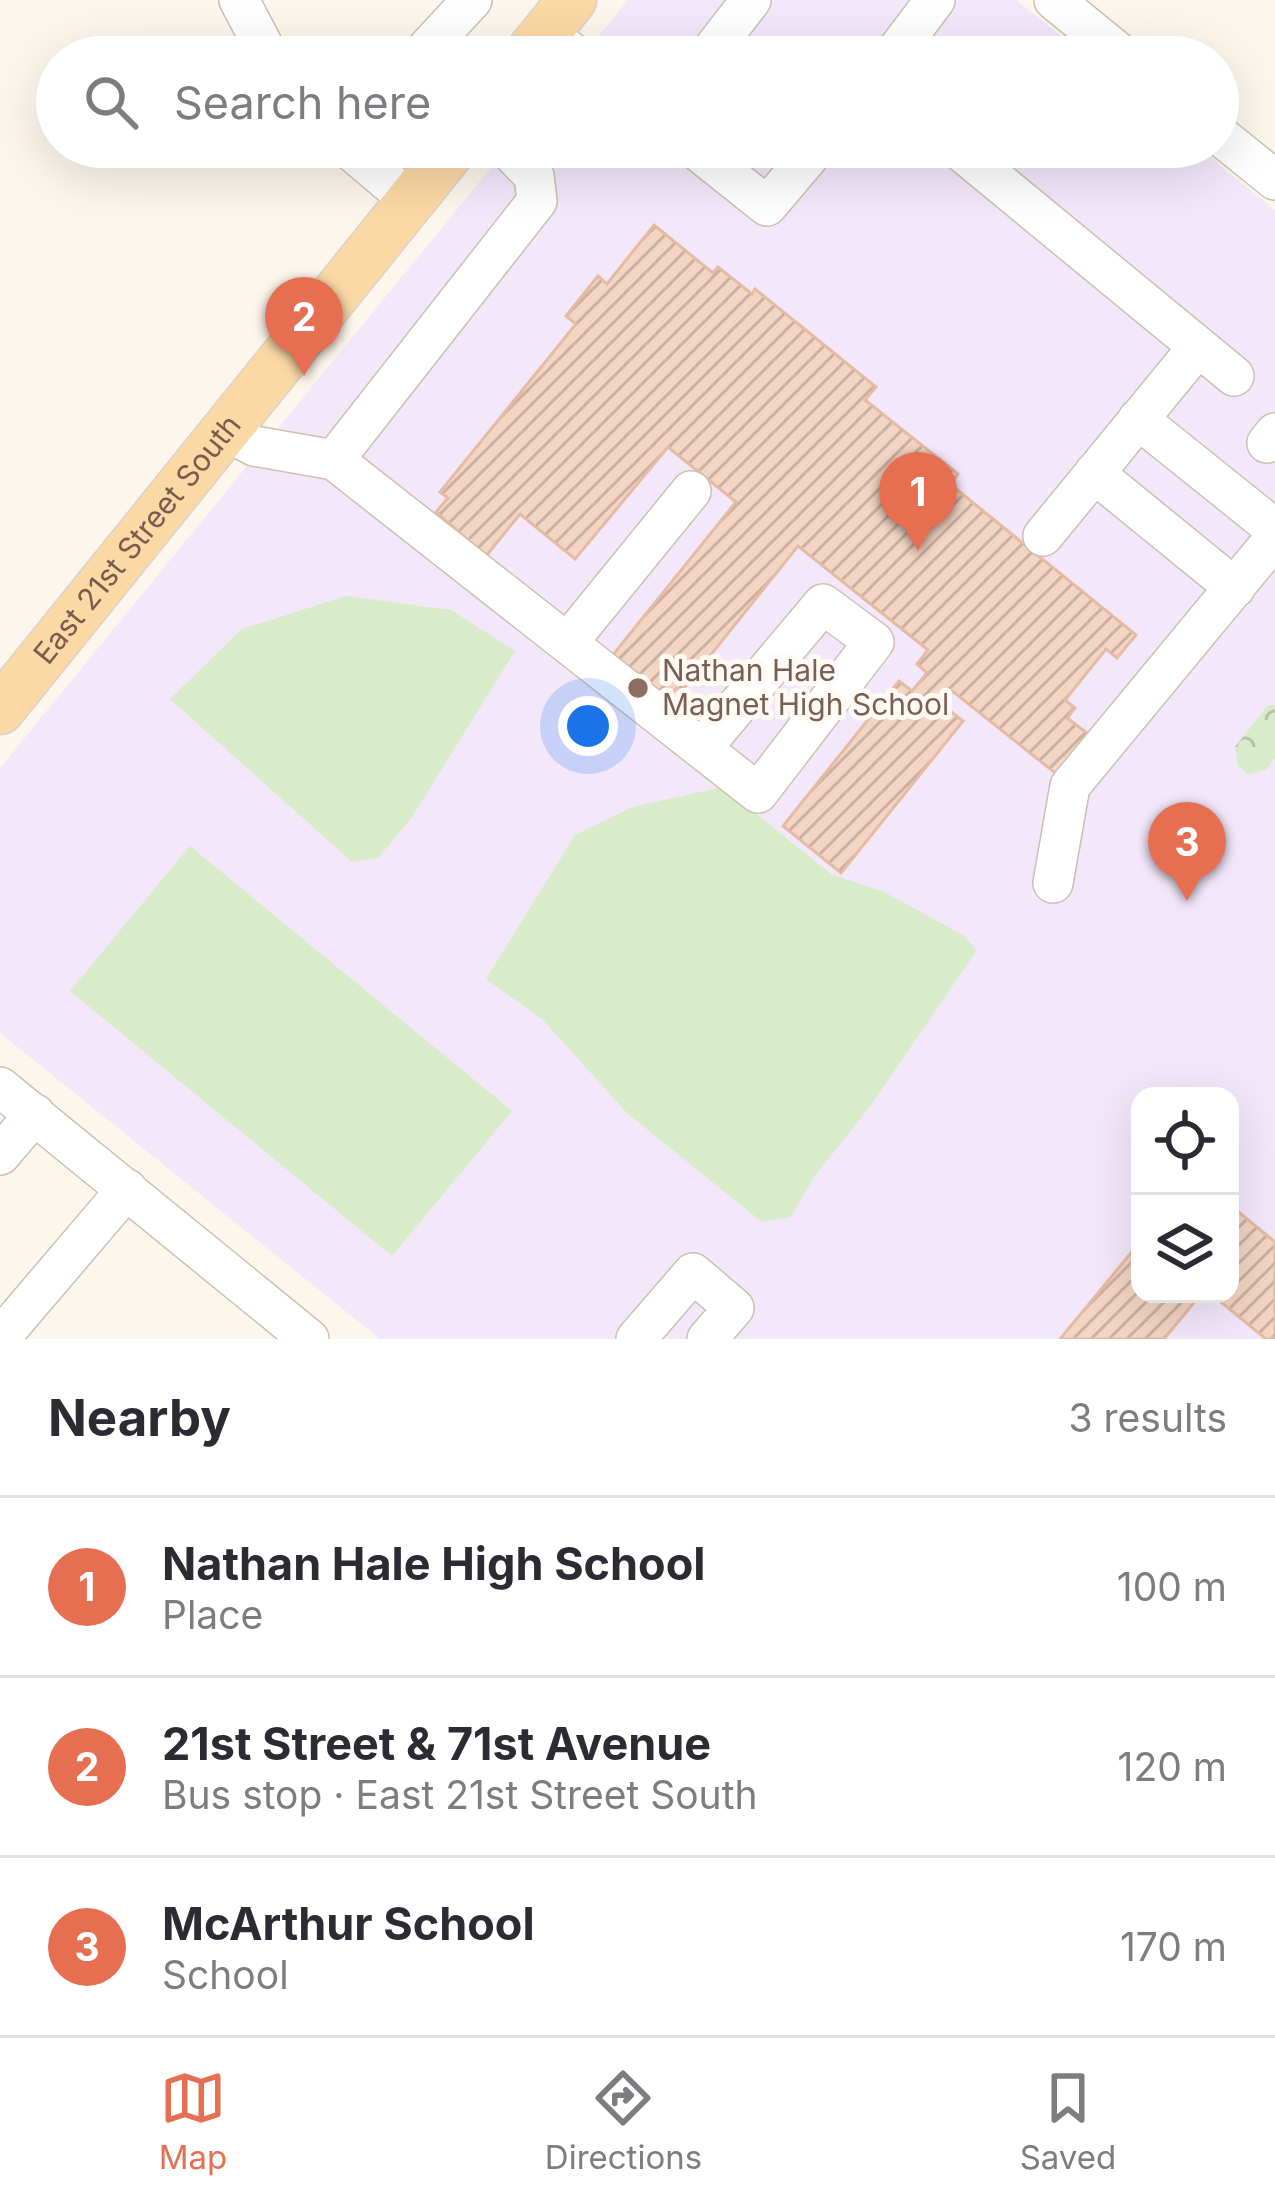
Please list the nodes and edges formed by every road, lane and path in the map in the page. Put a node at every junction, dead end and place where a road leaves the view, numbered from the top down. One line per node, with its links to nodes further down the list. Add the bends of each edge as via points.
1 (239, 0): 6 (street)
2 (472, 0): 7 (street)
3 (751, 0): 8 (street)
4 (935, 0): 9 (street)
5 (1067, 4): 10 (street)
6 (258, 36)
7 (439, 36)
8 (723, 36)
9 (908, 36)
10 (1101, 36)
11 (1239, 151): 18 (street)
12 (372, 168): 19 (street)
13 (437, 168): 19 (main road, East 21st Street South)
14 (526, 168): 24 (street, via 537,201)
15 (719, 168): 16 (street, via 767,206)
16 (799, 168)
17 (982, 168): 20 (street)
18 (1275, 180)
19 (411, 201): 23 (main road, East 21st Street South)
20 (1198, 346): 21 (street); 22 (street)
21 (1234, 376)
22 (1138, 419): 25 (street); 27 (street)
23 (225, 430): 24 (street, via 254,446); 31 (main road, East 21st Street South)
24 (334, 460): 30 (street)
25 (1094, 473): 28 (street); 29 (street)
26 (692, 491): 30 (street)
27 (1275, 533): 29 (street)
28 (1043, 536)
29 (1234, 588): 33 (street, via 1070,786)
30 (568, 641): 32 (street)
31 (0, 710)
32 (702, 748): 32 (street, via 758,793 874,641 824,604)
33 (1053, 883)
34 (0, 1087): 35 (street)
35 (34, 1114): 36 (street); 37 (street)
36 (0, 1155)
37 (127, 1189): 38 (street); 39 (street)
38 (0, 1338)
39 (309, 1339)
40 (636, 1339): 41 (street, via 693,1274 734,1308)
41 (707, 1339)

